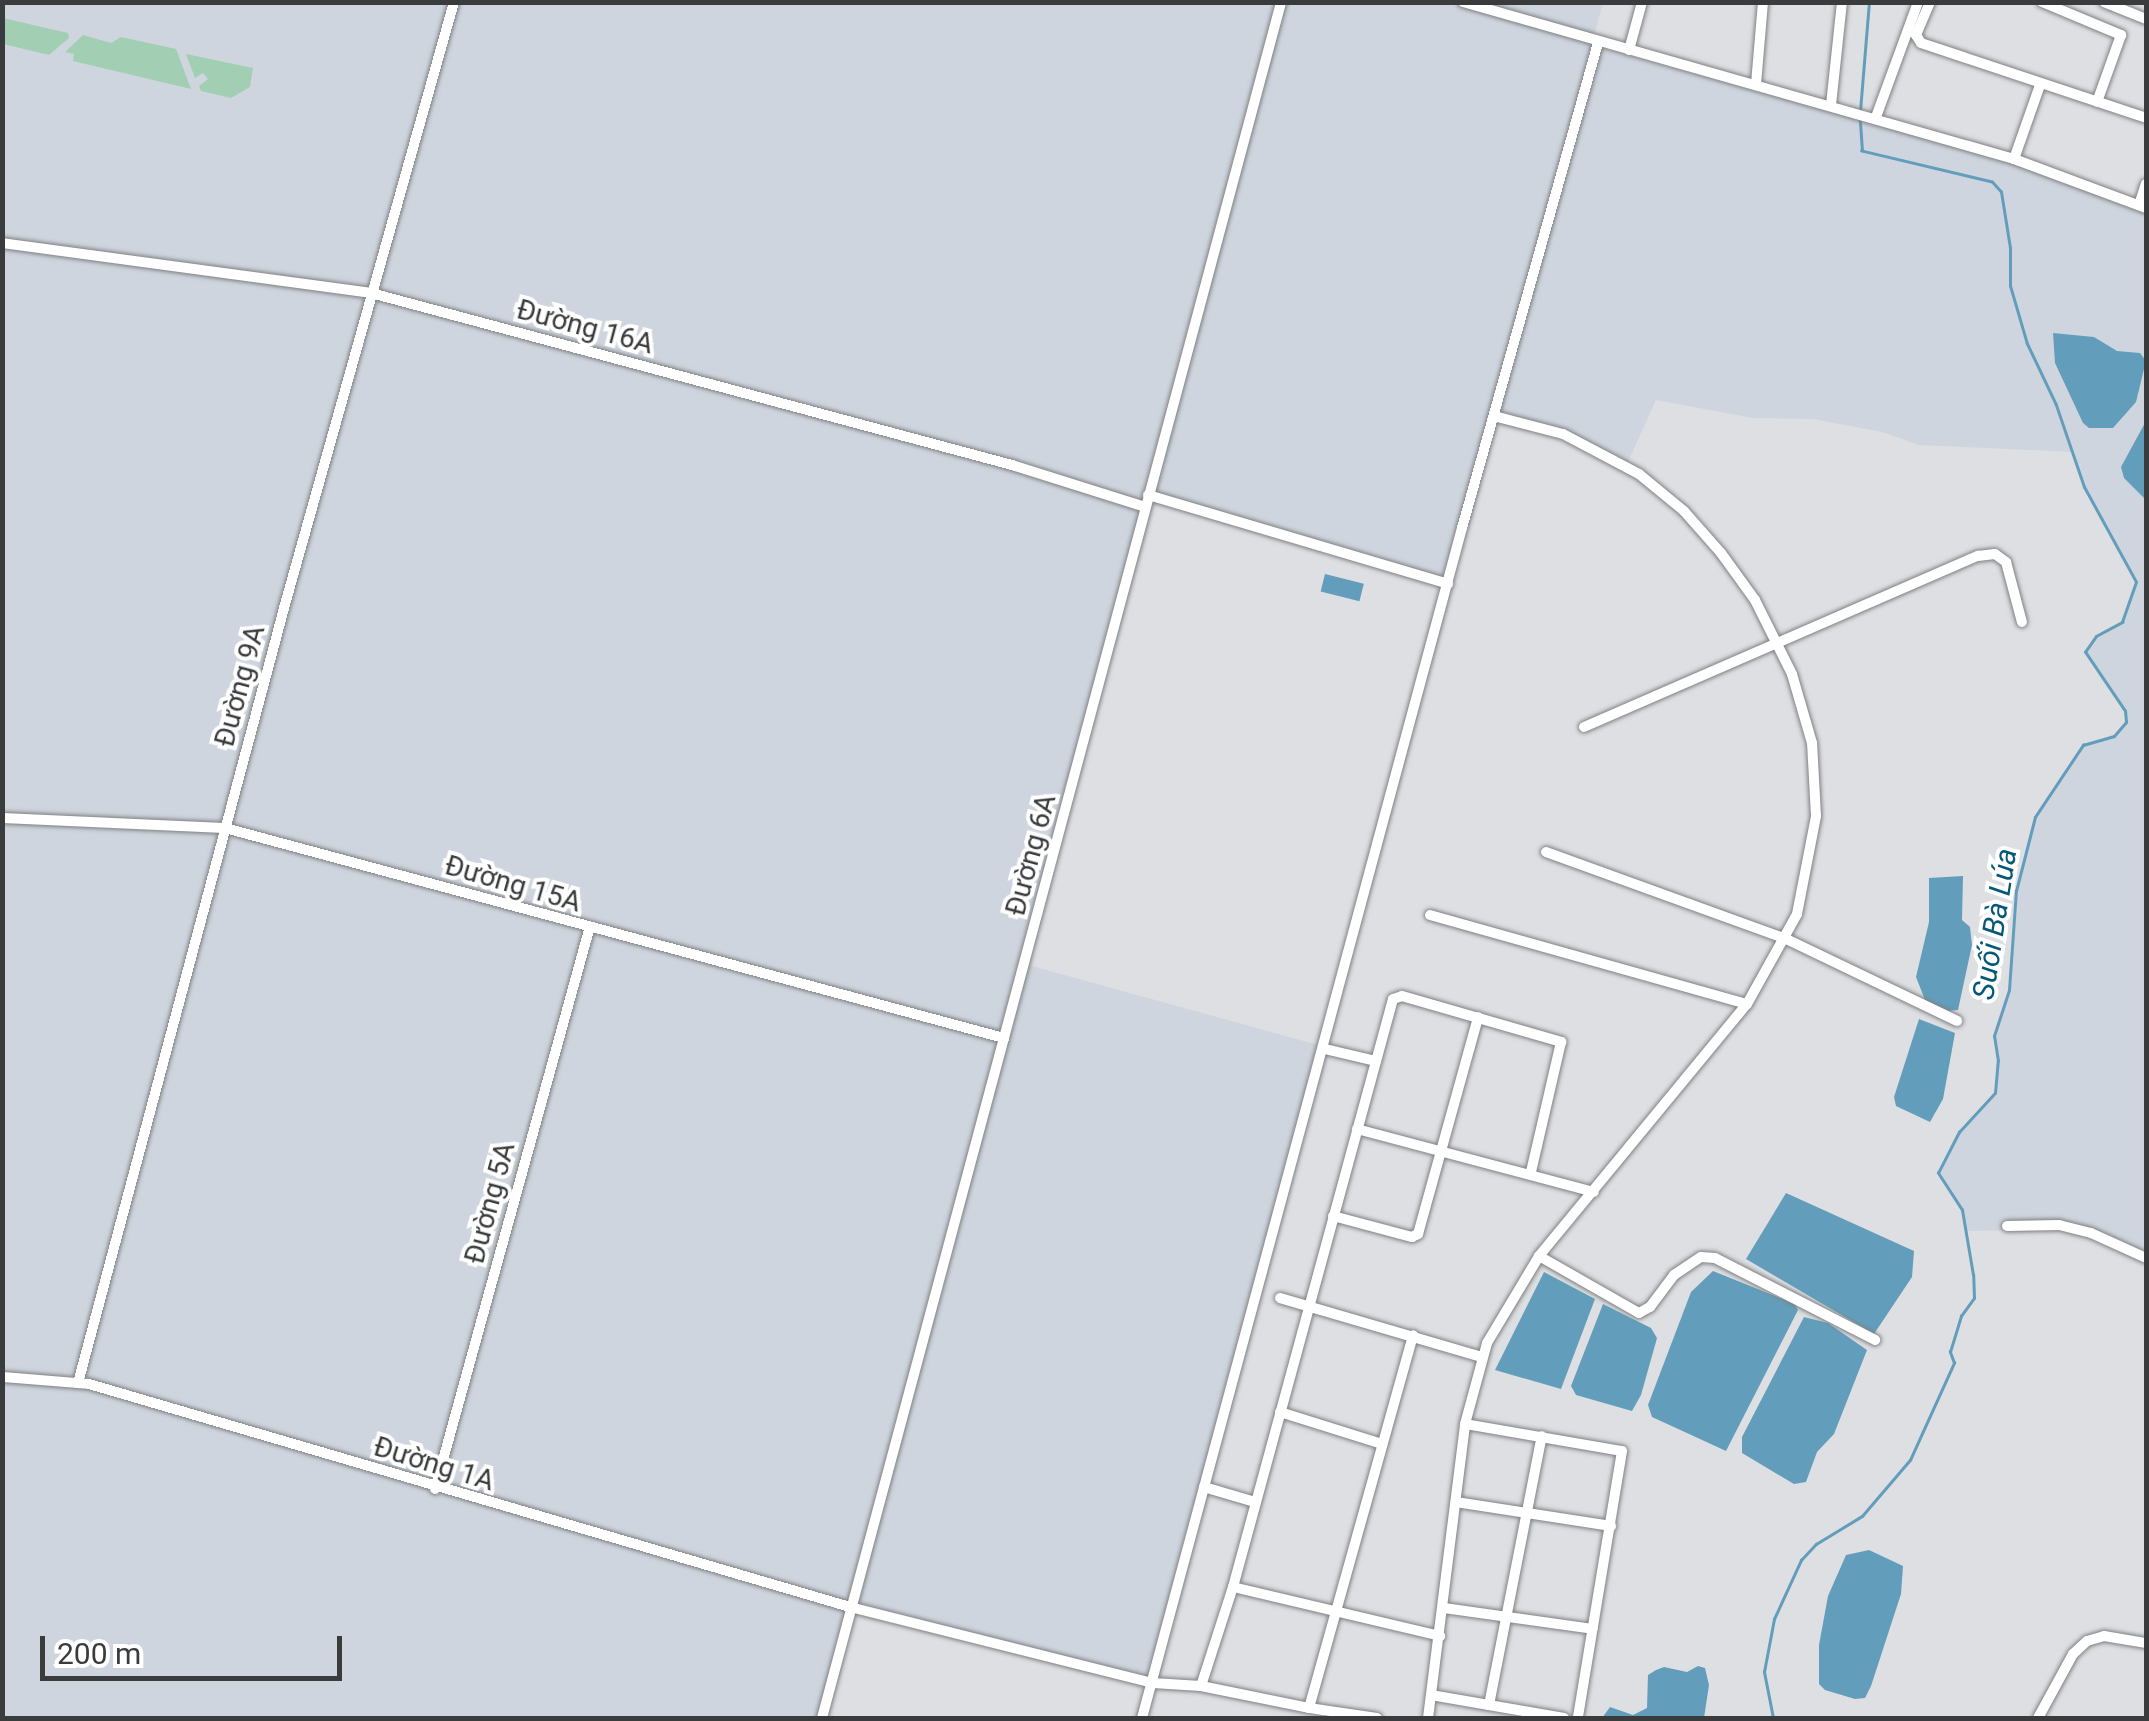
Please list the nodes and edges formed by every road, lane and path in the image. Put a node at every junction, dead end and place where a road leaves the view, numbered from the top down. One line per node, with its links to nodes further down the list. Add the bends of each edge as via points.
1 (454, 2): 24 (street, Đường 9A)
2 (1281, 2): 26 (street, Đường 6A)
3 (1463, 2): 12 (street)
4 (1642, 2): 13 (street)
5 (1763, 2): 14 (street)
6 (1842, 2): 17 (street)
7 (1918, 2): 18 (street)
8 (1930, 2): 15 (street, via 1916,35 1921,43)
9 (2042, 2): 16 (street, via 2121,34)
10 (2104, 2): 11 (street)
11 (2146, 19)
12 (1598, 44): 13 (street); 25 (street)
13 (1630, 50): 14 (street)
14 (1756, 84): 17 (street)
15 (2040, 85): 16 (street); 20 (street)
16 (2097, 102): 19 (street)
17 (1834, 106): 18 (street)
18 (1873, 117): 20 (street)
19 (2146, 118)
20 (2014, 158): 22 (street)
21 (2146, 184): 22 (street)
22 (2143, 207)
23 (2, 244): 24 (street, Đường 16A)
24 (372, 293): 26 (street, Đường 16A); 32 (street, Đường 9A)
25 (1494, 416): 27 (street); 29 (street, via 1564,434 1638,474 1684,511 1720,553)
26 (1146, 501): 27 (street, Đường 16A); 40 (street, Đường 6A)
27 (1448, 584): 41 (street)
28 (2022, 622): 29 (street, via 2006,562 1995,554)
29 (1778, 643): 30 (street); 36 (street, via 1805,710 1818,781 1808,874)
30 (1584, 727)
31 (2, 818): 32 (street, Đường 15A)
32 (225, 828): 35 (street, Đường 15A); 57 (street, Đường 9A)
33 (1546, 852): 36 (street)
34 (1430, 915): 37 (street)
35 (589, 930): 40 (street, Đường 15A); 63 (street, Đường 5A)
36 (1784, 938): 37 (street); 39 (street)
37 (1748, 1004): 46 (street)
38 (1478, 1017): 42 (street, via 1393,999); 44 (street); 45 (street, via 1561,1042)
39 (1956, 1020)
40 (1004, 1038): 69 (street, Đường 6A)
41 (1325, 1050): 42 (street); 62 (street)
42 (1376, 1060): 43 (street)
43 (1357, 1129): 44 (street); 47 (street)
44 (1442, 1150): 45 (street); 47 (street, via 1416,1236)
45 (1531, 1172): 46 (street)
46 (1594, 1192): 49 (street)
47 (1334, 1216): 52 (street)
48 (2008, 1226): 50 (street, via 2091,1232)
49 (1539, 1256): 54 (street, via 1639,1314 1674,1275 1701,1257 1715,1258); 55 (street)
50 (2146, 1258)
51 (1280, 1298): 52 (street)
52 (1309, 1305): 53 (street); 58 (street)
53 (1414, 1335): 55 (street); 61 (street)
54 (1875, 1340)
55 (1482, 1357): 59 (street)
56 (2, 1377): 57 (street, Đường 1A)
57 (78, 1383): 63 (street, Đường 1A)
58 (1280, 1412): 61 (street); 64 (street)
59 (1466, 1424): 60 (street); 65 (street)
60 (1542, 1436): 66 (street); 67 (street, via 1622,1451)
61 (1382, 1444): 71 (street)
62 (1204, 1487): 64 (street); 76 (street)
63 (435, 1488): 69 (street, Đường 1A)
64 (1255, 1502): 68 (street)
65 (1456, 1502): 66 (street); 70 (street)
66 (1528, 1512): 67 (street); 72 (street)
67 (1611, 1526): 73 (street)
68 (1233, 1587): 71 (street); 77 (street)
69 (850, 1608): 76 (street, Đường 1A); 81 (street, Đường 6A)
70 (1444, 1608): 72 (street); 74 (street)
71 (1335, 1612): 74 (street); 80 (street)
72 (1507, 1616): 73 (street); 79 (street)
73 (1593, 1629): 86 (street)
74 (1440, 1636): 78 (street)
75 (2146, 1644): 87 (street, via 2104,1636 2087,1641 2072,1654)
76 (1153, 1683): 77 (street, Đường 1A); 82 (street)
77 (1201, 1686): 80 (street, Đường 1A)
78 (1431, 1695): 79 (street); 84 (street)
79 (1489, 1705): 85 (street)
80 (1309, 1708): 83 (street, Đường 1A)
81 (822, 1718)
82 (1142, 1718)
83 (1377, 1718)
84 (1428, 1718)
85 (1564, 1718)
86 (1578, 1718)
87 (2038, 1718)

